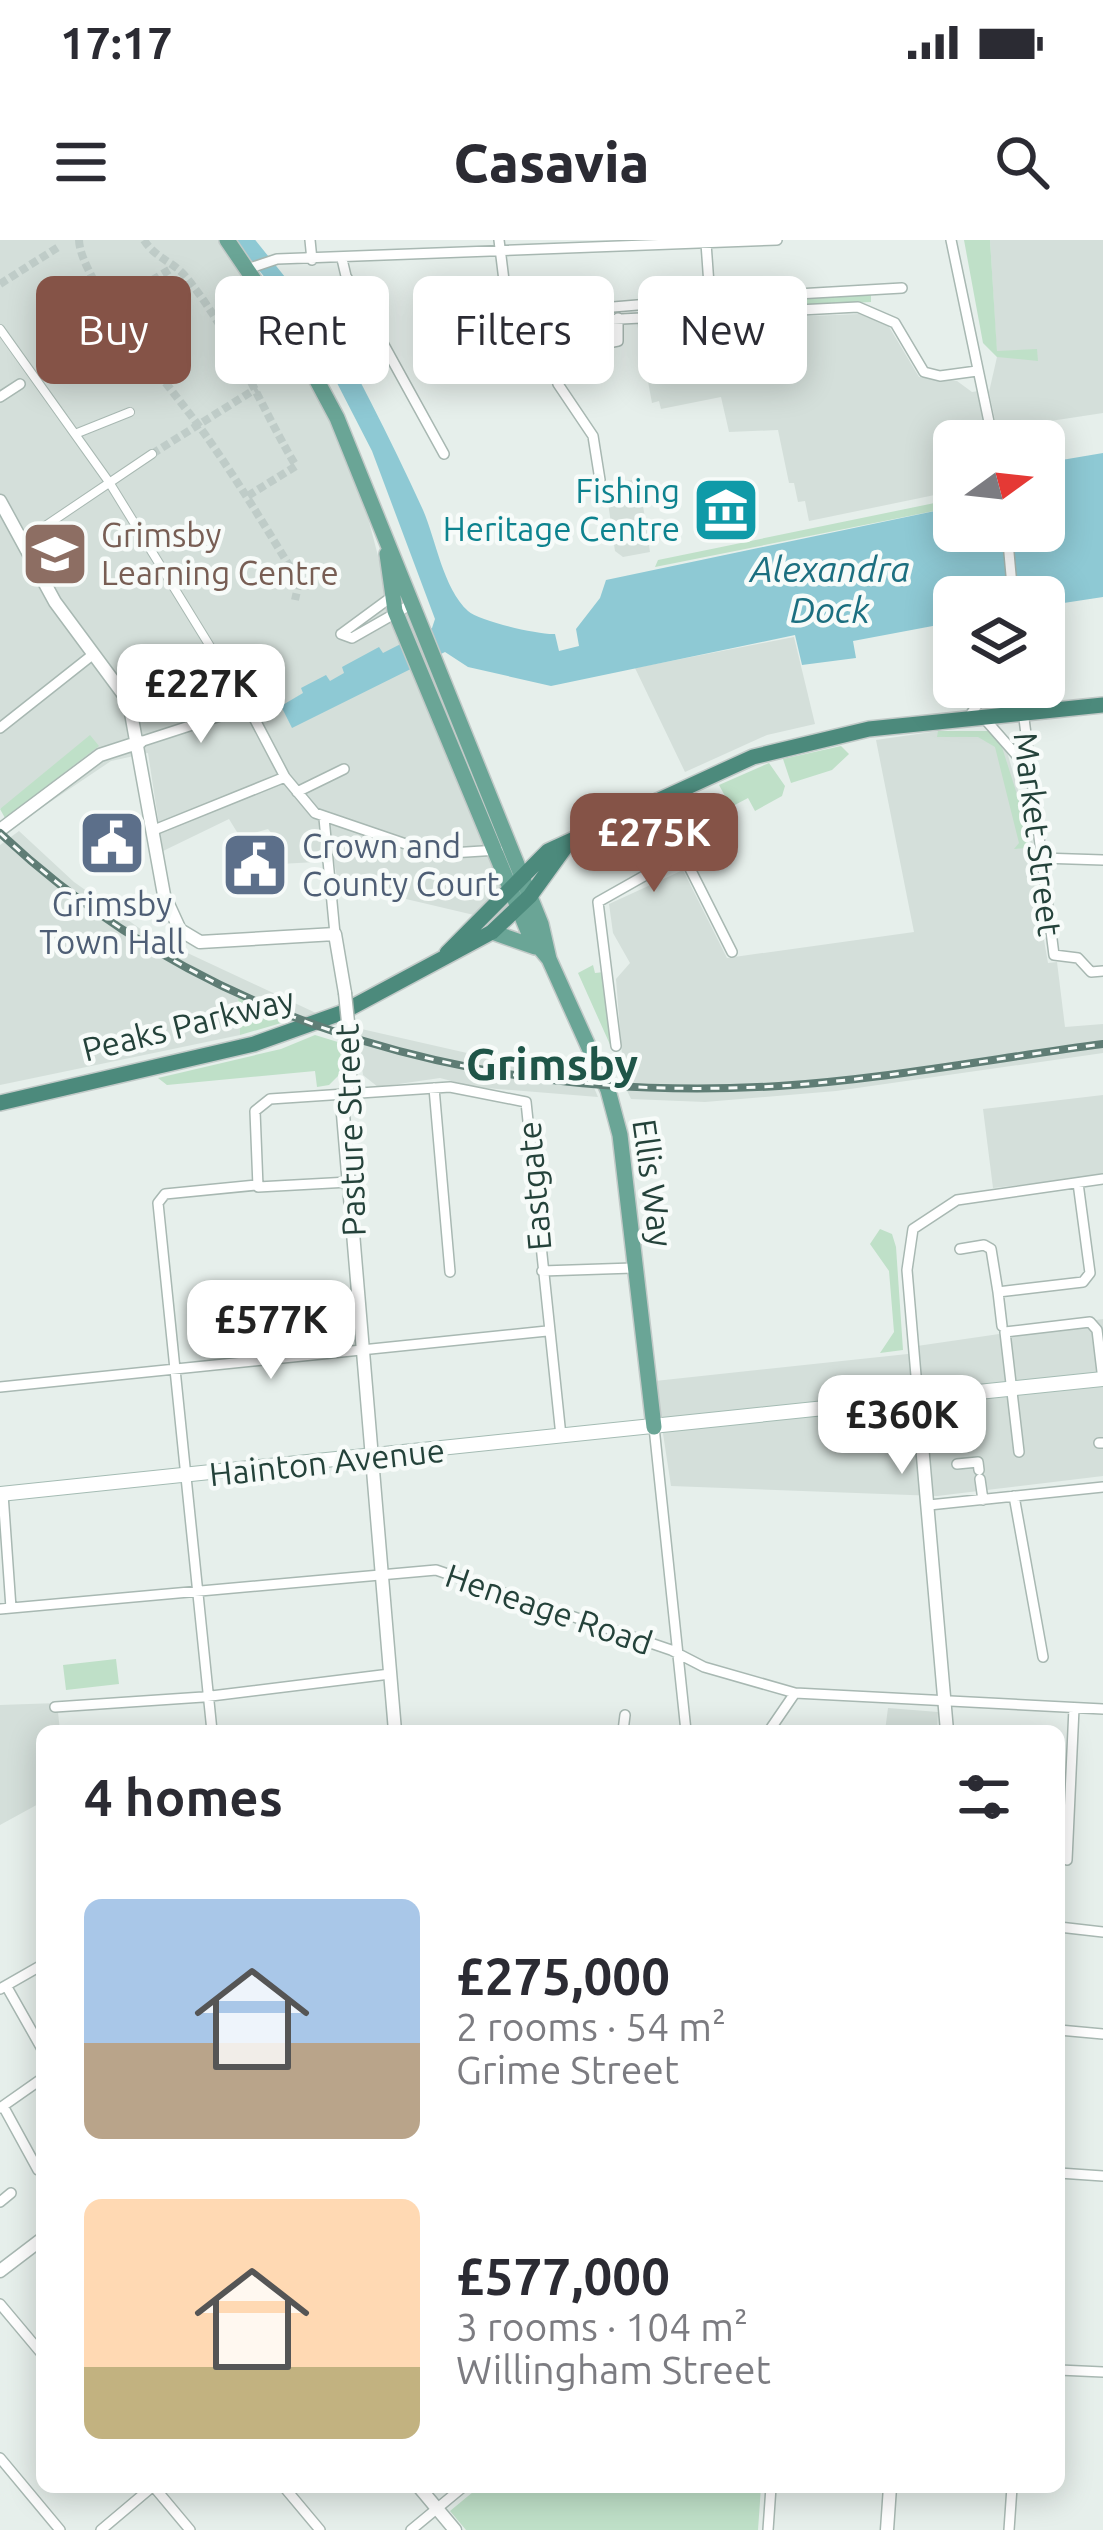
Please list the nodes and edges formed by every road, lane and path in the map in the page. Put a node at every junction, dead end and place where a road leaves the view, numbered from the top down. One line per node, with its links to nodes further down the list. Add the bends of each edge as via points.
1 (227, 240): 11 (main road, Ellis Way)
2 (310, 240): 10 (street)
3 (499, 240): 8 (street)
4 (777, 240): 7 (street)
5 (951, 240): 20 (street)
6 (637, 243): 7 (street); 8 (street)
7 (706, 243): 12 (street)
8 (502, 253): 9 (street); 15 (street, via 507,305 517,314)
9 (342, 259): 10 (street); 29 (street)
10 (312, 260): 11 (street)
11 (252, 266): 34 (main road, Ellis Way, via 338,418)
12 (708, 276)
13 (902, 288): 14 (street)
14 (807, 293)
15 (638, 305)
16 (614, 318): 17 (street)
17 (618, 318): 19 (street); 20 (street, via 858,308 895,323 924,372)
18 (0, 328): 21 (street)
19 (614, 342)
20 (977, 370): 26 (street)
21 (33, 376): 22 (street); 27 (street)
22 (20, 384): 24 (street)
23 (558, 384): 30 (street, via 593,436)
24 (0, 397)
25 (130, 412): 27 (street)
26 (988, 420)
27 (75, 434): 31 (street)
28 (152, 454): 31 (street)
29 (444, 454)
30 (600, 480)
31 (109, 482): 33 (street); 36 (street)
32 (3, 510): 33 (street)
33 (23, 541): 35 (street)
34 (400, 601): 34 (street, via 352,638 341,634); 55 (main road, Ellis Way)
35 (91, 656): 37 (street); 44 (street)
36 (215, 656): 37 (street); 39 (street)
37 (121, 691): 45 (street)
38 (1103, 705): 42 (highway, Peaks Parkway)
39 (248, 706): 45 (street); 48 (street)
40 (980, 708): 43 (street)
41 (1022, 708): 42 (street, Market Street)
42 (1023, 713): 43 (highway, Peaks Parkway); 47 (street, Market Street)
43 (976, 717): 47 (street, via 1010,741); 50 (highway, Peaks Parkway, via 869,729 753,757)
44 (0, 728)
45 (140, 742): 52 (street, via 100,755); 53 (street)
46 (344, 769): 49 (street)
47 (1029, 772): 58 (street, Market Street)
48 (285, 777): 49 (street); 53 (street)
49 (297, 792): 51 (street)
50 (656, 801): 54 (highway, Peaks Parkway); 57 (street)
51 (324, 818): 55 (street, via 434,854); 63 (street, Pasture Street)
52 (0, 830)
53 (154, 830): 63 (street, via 174,922 193,940)
54 (569, 842): 56 (highway, Peaks Parkway); 61 (highway, Peaks Parkway)
55 (502, 849): 56 (main road); 60 (main road, Ellis Way)
56 (548, 851): 60 (highway, Peaks Parkway)
57 (683, 854): 65 (street); 69 (street, via 598,902)
58 (1041, 858): 59 (street); 68 (street, Market Street, via 1054,955)
59 (1103, 860)
60 (515, 881): 61 (main road, Ellis Way); 66 (highway, Peaks Parkway)
61 (524, 903): 62 (highway, Peaks Parkway); 64 (main road, Ellis Way); 67 (main road, Ellis Way)
62 (491, 932): 64 (main road); 66 (highway, Peaks Parkway)
63 (335, 934): 71 (street, Pasture Street, bridge, via 348,1022)
64 (535, 947): 67 (main road, Ellis Way)
65 (731, 952)
66 (447, 953): 72 (highway, Peaks Parkway, via 364,1002 285,1034)
67 (548, 959): 78 (main road, Ellis Way, via 608,1090)
68 (1103, 971)
69 (616, 1046)
70 (434, 1088): 71 (street); 79 (street, Eastgate, via 526,1102); 80 (street)
71 (346, 1094): 74 (street, Pasture Street); 76 (street, via 260,1105 252,1117)
72 (0, 1103)
73 (1103, 1179): 75 (street)
74 (349, 1182): 76 (street); 84 (street, Pasture Street)
75 (1078, 1183): 81 (street, via 1088,1278); 89 (street, via 957,1200 914,1229 907,1270)
76 (257, 1186): 85 (street, via 161,1196)
77 (960, 1249): 81 (street, via 991,1250)
78 (634, 1268): 79 (street); 90 (main road, Ellis Way)
79 (542, 1271): 82 (street, Eastgate)
80 (450, 1272)
81 (998, 1292): 83 (street)
82 (548, 1331): 84 (street); 91 (street, Eastgate)
83 (1003, 1332): 86 (street, via 1090,1322); 88 (street)
84 (362, 1351): 85 (street); 93 (street, Pasture Street)
85 (175, 1368): 87 (street); 95 (street)
86 (1103, 1379): 88 (main road, Hainton Avenue)
87 (0, 1387)
88 (1011, 1389): 89 (main road, Hainton Avenue); 92 (street)
89 (918, 1399): 90 (main road, Hainton Avenue); 100 (street)
90 (654, 1426): 91 (main road, Hainton Avenue); 104 (street)
91 (560, 1436): 93 (main road, Hainton Avenue)
92 (1019, 1451)
93 (373, 1456): 95 (main road, Hainton Avenue); 101 (street, Pasture Street)
94 (958, 1464): 99 (street, via 980,1468)
95 (186, 1478): 97 (main road, Hainton Avenue); 102 (street)
96 (1103, 1486): 98 (street)
97 (2, 1493): 103 (street)
98 (1015, 1496): 99 (street); 105 (street)
99 (982, 1500): 100 (street)
100 (929, 1505): 109 (street)
101 (383, 1573): 102 (street, Heneage Road); 104 (street, Heneage Road, via 436,1570); 106 (street, Pasture Street)
102 (199, 1591): 103 (street, Heneage Road); 108 (street)
103 (5, 1608)
104 (678, 1654): 107 (street, Heneage Road); 117 (street)
105 (1043, 1657)
106 (390, 1674): 108 (street); 115 (street, Pasture Street)
107 (795, 1693): 109 (street, Heneage Road); 118 (street)
108 (209, 1695): 110 (street); 114 (street)
109 (947, 1700): 111 (street, Heneage Road); 119 (street)
110 (55, 1707)
111 (1073, 1708): 112 (street, Heneage Road); 120 (street)
112 (1103, 1709)
113 (625, 1715): 116 (street)
114 (212, 1725)
115 (394, 1725)
116 (624, 1725)
117 (685, 1725)
118 (773, 1725)
119 (947, 1725)
120 (1067, 1860)
121 (1065, 1928): 122 (street)
122 (1103, 1932)
123 (36, 1969): 124 (street)
124 (4, 1989): 127 (street)
125 (1065, 2031): 126 (street)
126 (1103, 2034)
127 (36, 2040)
128 (36, 2083): 129 (street)
129 (2, 2107): 130 (street)
130 (36, 2166)
131 (1065, 2173): 132 (street)
132 (1103, 2176)
133 (11, 2193): 134 (street)
134 (0, 2202)
135 (36, 2244): 136 (street)
136 (0, 2271)
137 (0, 2303): 138 (street)
138 (36, 2347)
139 (1065, 2370): 140 (street)
140 (1103, 2372)
141 (0, 2458): 151 (street)
142 (146, 2493): 152 (street)
143 (158, 2493): 153 (street)
144 (289, 2493): 154 (street)
145 (424, 2493): 150 (street)
146 (456, 2493): 150 (street)
147 (771, 2493): 157 (street)
148 (890, 2493): 158 (street)
149 (1012, 2493): 159 (street)
150 (437, 2508): 155 (street); 156 (street)
151 (60, 2530)
152 (101, 2530)
153 (190, 2530)
154 (320, 2530)
155 (411, 2530)
156 (455, 2530)
157 (768, 2530)
158 (887, 2530)
159 (1010, 2530)

